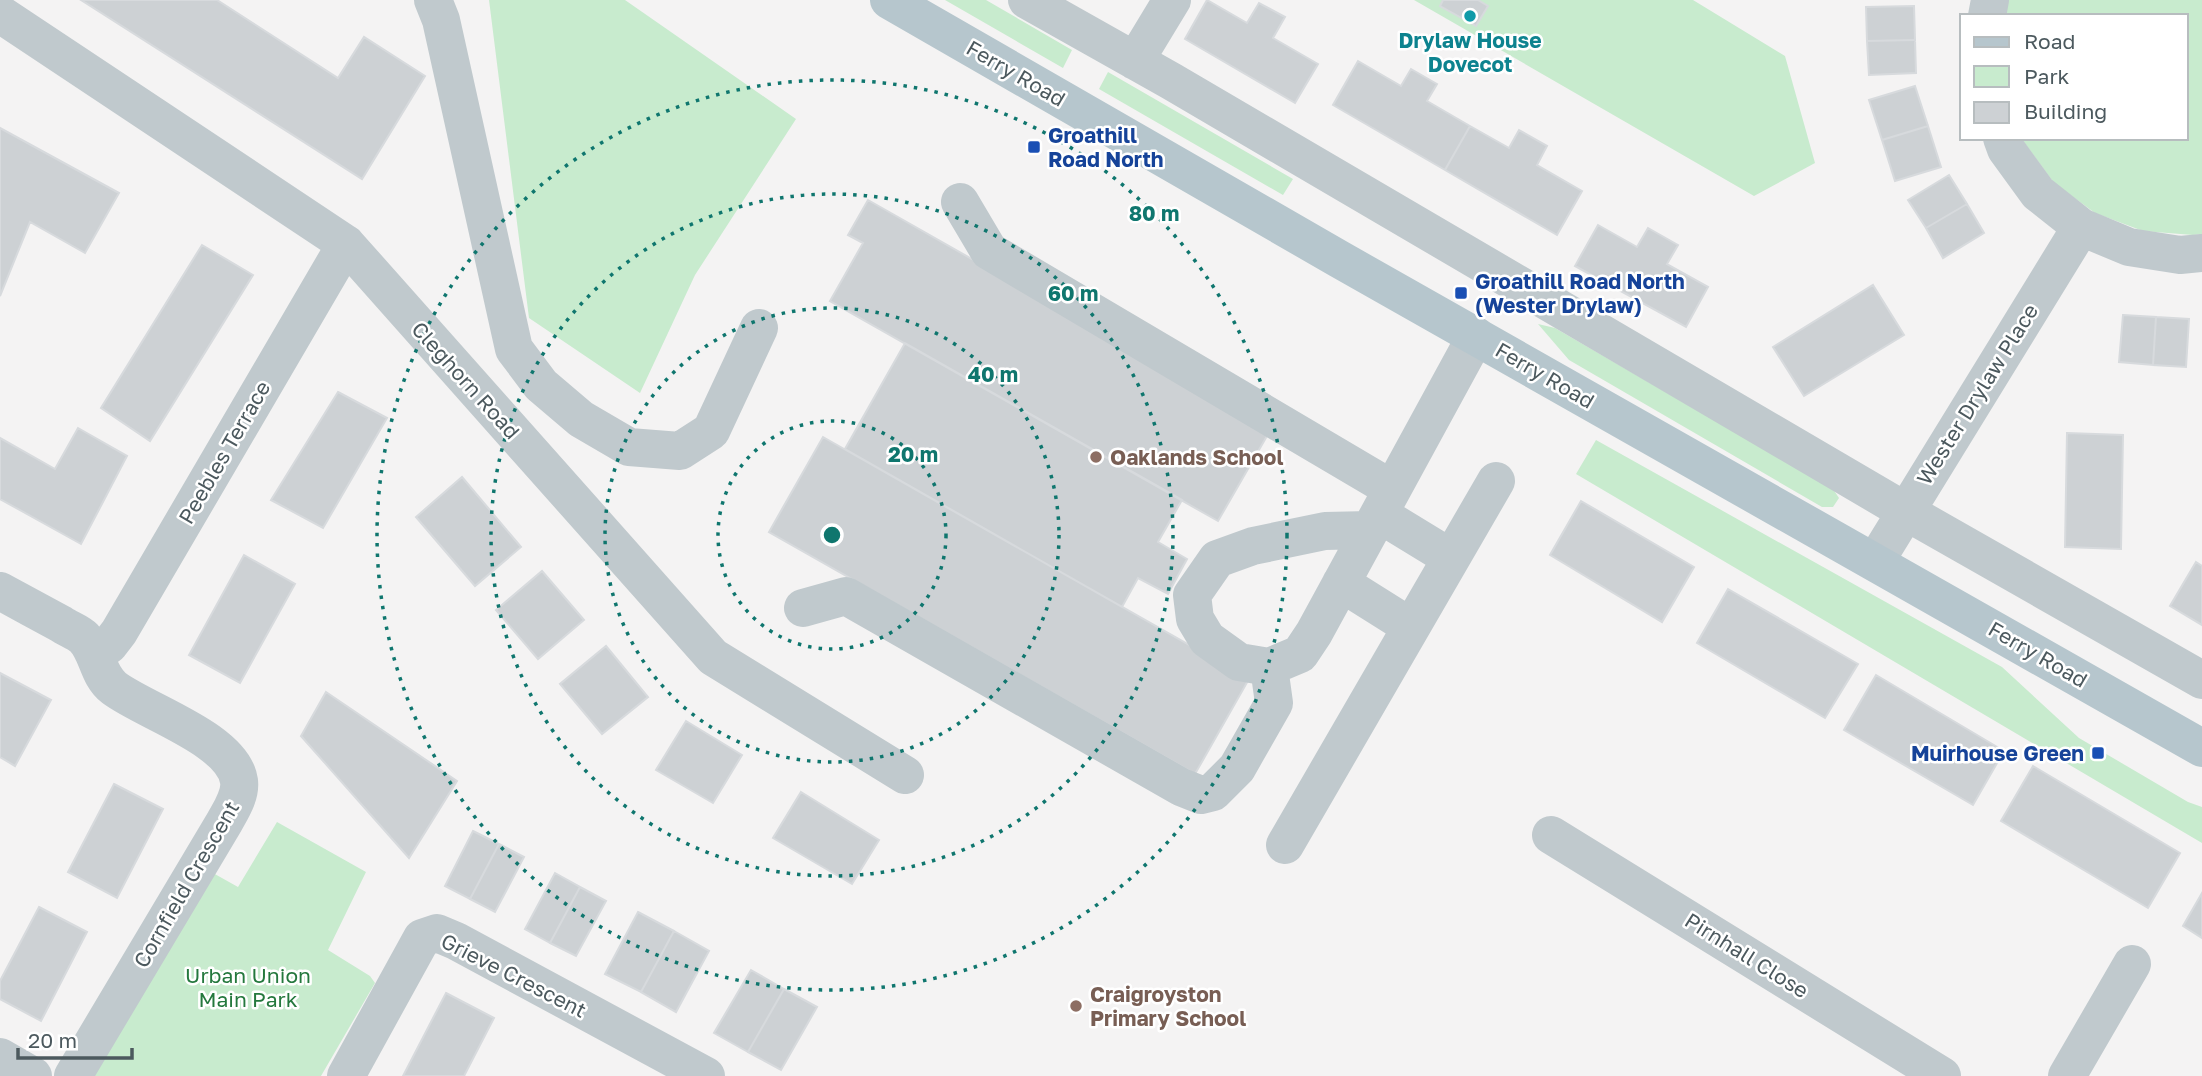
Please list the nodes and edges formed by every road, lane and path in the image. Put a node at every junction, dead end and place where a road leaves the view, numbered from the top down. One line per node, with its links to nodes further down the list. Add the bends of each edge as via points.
1 (433, 0): 12 (street, via 514,349 541,385 581,419 629,447 680,451 711,431)
2 (889, 0): 13 (main road, Ferry Road)
3 (1027, 0): 6 (street)
4 (1172, 0): 6 (street)
5 (0, 14): 10 (street, Cleghorn Road)
6 (1135, 61): 16 (street)
7 (2003, 140): 9 (street, via 2038,193)
8 (960, 202): 15 (street, via 989,251)
9 (2081, 227): 11 (street, via 2129,247 2180,255); 16 (street, Wester Drylaw Place)
10 (346, 244): 23 (street, Peebles Terrace, via 120,632); 27 (street, Cleghorn Road, via 713,657)
11 (2202, 253)
12 (759, 328)
13 (1476, 336): 15 (street); 18 (main road, Ferry Road)
14 (1496, 481): 17 (street)
15 (1380, 511): 17 (street); 19 (street); 24 (street, via 1325,531 1253,546 1217,559 1208,570 1192,595 1195,619 1207,639 1239,662)
16 (1905, 511): 18 (street, Wester Drylaw Place); 25 (street)
17 (1451, 558): 22 (street)
18 (1875, 562): 26 (main road, Ferry Road)
19 (1341, 583): 22 (street); 24 (street, via 1300,654)
20 (0, 591): 23 (street, Cornfield Crescent, via 83,637)
21 (803, 608): 24 (street, via 846,596 1201,795 1213,792 1237,768 1274,703)
22 (1411, 627): 29 (street)
23 (95, 653): 33 (street, Cornfield Crescent, via 112,687 218,748 232,763 239,782 236,802)
24 (1269, 667)
25 (2202, 680)
26 (2202, 748)
27 (905, 775)
28 (1551, 835): 36 (street, Pirnhall Close)
29 (1285, 845)
30 (2132, 964): 37 (street)
31 (0, 1057): 32 (street)
32 (33, 1076)
33 (73, 1076)
34 (345, 1076): 35 (street, Grieve Crescent, via 422,938 437,933)
35 (706, 1076)
36 (1942, 1076)
37 (2067, 1076)

